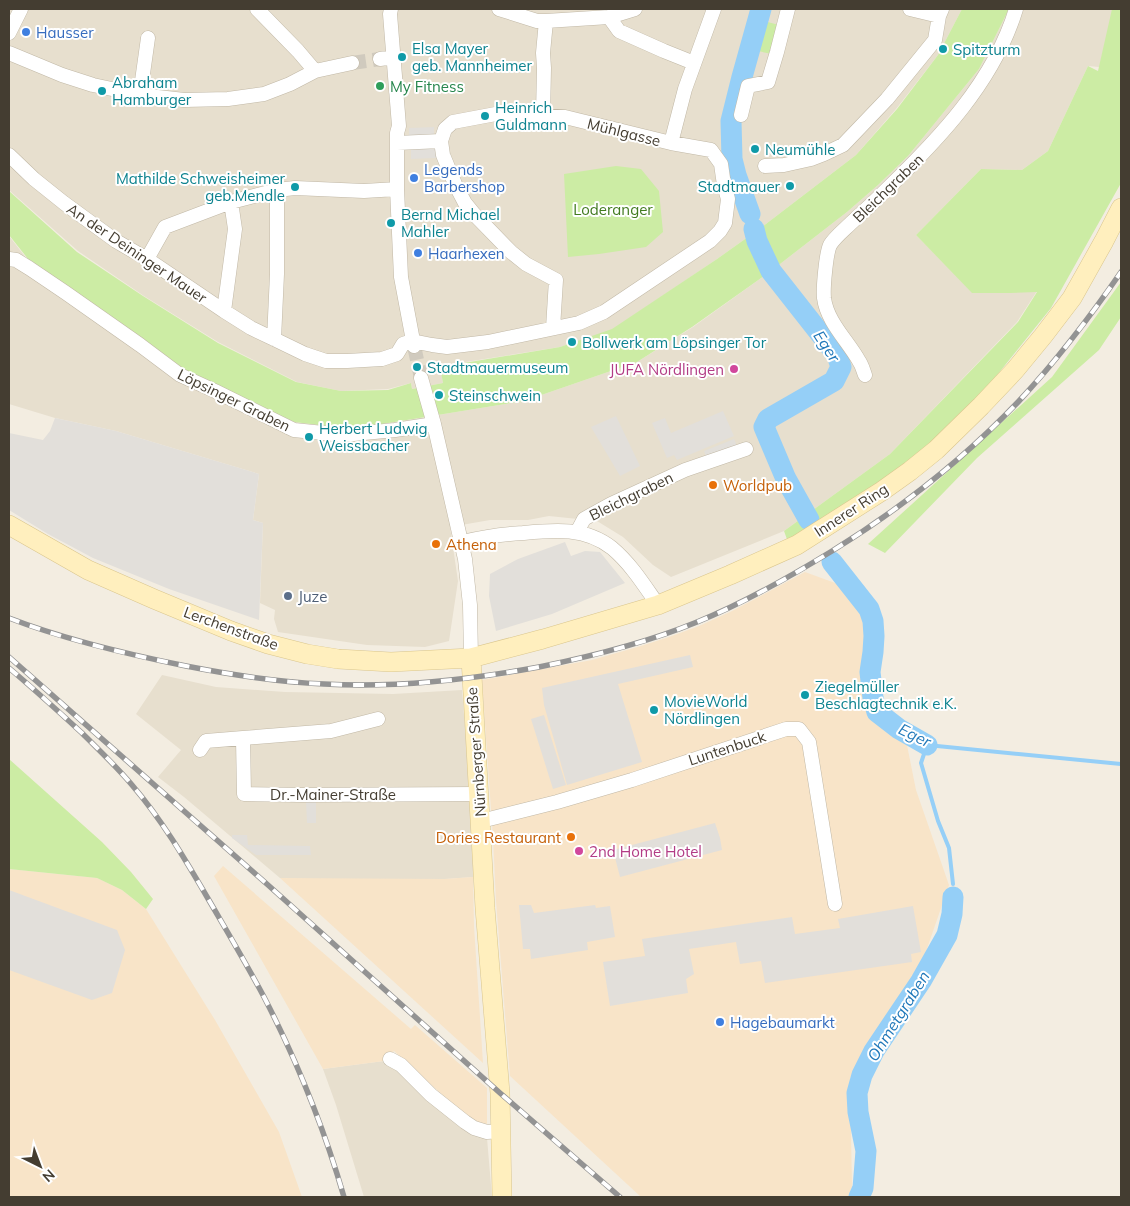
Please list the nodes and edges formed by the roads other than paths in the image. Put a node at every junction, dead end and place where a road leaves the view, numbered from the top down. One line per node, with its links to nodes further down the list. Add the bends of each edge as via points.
1 (21, 9): 13 (street)
2 (256, 9): 18 (street)
3 (391, 9): 23 (street, via 387,58 399,126)
4 (499, 9): 12 (street)
5 (635, 9): 11 (street)
6 (714, 9): 16 (street)
7 (788, 9): 21 (street, via 768,82 748,86)
8 (910, 9): 10 (street)
9 (1016, 9): 37 (street, Bleichgraben, via 1002,46 985,76 954,118 927,150 830,246 824,277 827,310 860,362)
10 (941, 12): 26 (street, via 936,40 844,145 812,159)
11 (609, 17): 12 (street); 16 (street, via 619,31)
12 (546, 21): 20 (street)
13 (9, 33)
14 (148, 38): 19 (street)
15 (9, 53): 19 (street, via 93,85)
16 (694, 62): 24 (street)
17 (352, 63): 18 (street)
18 (315, 71): 19 (street, via 264,94 228,99 184,100)
19 (140, 95)
20 (543, 115): 22 (street, Mühlgasse, via 501,113 453,122 445,129); 24 (street, Mühlgasse, via 565,117)
21 (741, 115)
22 (441, 140): 23 (street); 34 (street, via 443,155 455,184 474,214 511,252 556,280)
23 (397, 143): 27 (street)
24 (671, 143): 34 (street, Mühlgasse, via 711,150 721,164 728,199 727,215 720,231 604,312)
25 (9, 155): 32 (street, An der Deininger Mauer, via 64,203)
26 (765, 166)
27 (396, 189): 28 (street); 36 (street, via 401,277)
28 (277, 190): 29 (street); 35 (street)
29 (231, 202): 32 (street, via 165,226); 33 (street, via 235,229)
30 (1121, 208): 44 (main road, Innerer Ring, via 1072,298 1043,336 1015,370 936,450 882,491 797,545)
31 (9, 259): 39 (street, Löpsinger Graben, via 16,260 66,293 180,375 294,430 343,435)
32 (147, 259): 33 (street, An der Deininger Mauer)
33 (224, 311): 35 (street, An der Deininger Mauer)
34 (553, 328): 36 (street, via 447,347)
35 (274, 339): 36 (street, An der Deininger Mauer, via 326,361 347,362 382,359 397,354 403,344)
36 (413, 344)
37 (864, 375)
38 (421, 378): 39 (street, Nürnberger Straße)
39 (434, 424): 43 (street, Nürnberger Straße)
40 (746, 449): 42 (street, Bleichgraben, via 685,470 611,504 584,519)
41 (9, 525): 45 (main road, Lerchenstraße, via 88,570 268,644 338,659 390,662)
42 (577, 532): 43 (street, Bleichgraben, via 552,530); 44 (street, via 592,536 612,549 634,571)
43 (462, 542): 45 (street, Nürnberger Straße, via 470,605)
44 (658, 605): 45 (main road, Innerer Ring)
45 (471, 658): 49 (main road, Nürnberger Straße)
46 (378, 719): 47 (street, via 331,732)
47 (243, 738): 48 (street, via 206,741); 49 (street, Dr.-Mainer-Straße, via 244,794)
48 (200, 750)
49 (478, 794): 50 (main road, Nürnberger Straße)
50 (481, 821): 51 (street, Luntenbuck, via 608,787 786,729 799,729 809,742); 53 (main road, Nürnberger Straße)
51 (835, 904)
52 (390, 1059): 53 (street, via 469,1125 487,1132)
53 (501, 1131): 54 (main road, Nürnberger Straße)
54 (502, 1197)

